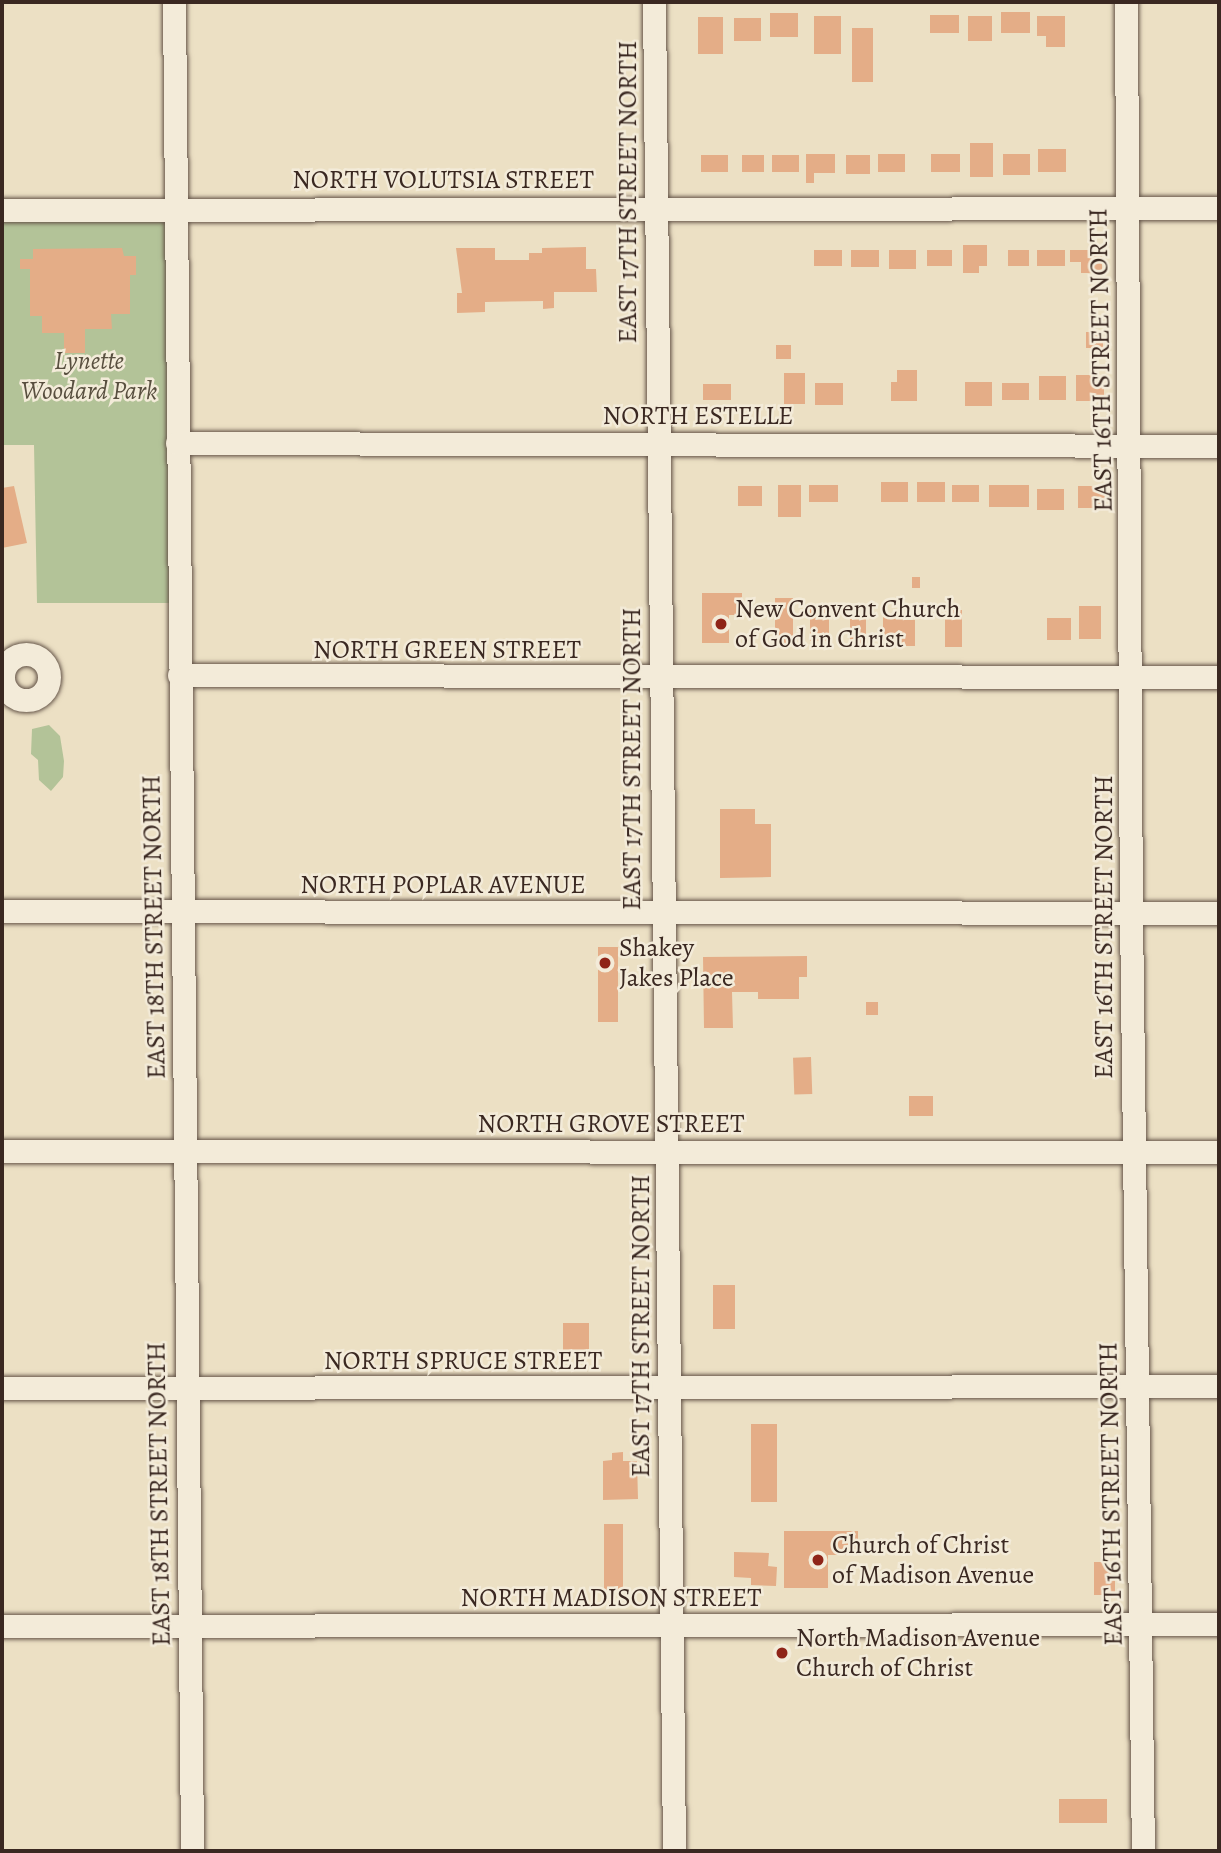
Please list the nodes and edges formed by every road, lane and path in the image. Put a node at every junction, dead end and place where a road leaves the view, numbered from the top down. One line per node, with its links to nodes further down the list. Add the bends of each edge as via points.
1 (174, 2): 5 (street, EAST 18TH STREET NORTH)
2 (654, 2): 7 (street, EAST 17TH STREET NORTH)
3 (1126, 2): 4 (street, EAST 16TH STREET NORTH)
4 (1128, 207): 6 (street, NORTH VOLUTSIA STREET); 7 (street, NORTH VOLUTSIA STREET); 11 (street, EAST 16TH STREET NORTH)
5 (176, 208): 7 (street, NORTH VOLUTSIA STREET); 8 (street, NORTH VOLUTSIA STREET); 9 (street, EAST 18TH STREET NORTH)
6 (1219, 208)
7 (656, 209): 10 (street, EAST 17TH STREET NORTH)
8 (2, 210)
9 (177, 443): 10 (street, NORTH ESTELLE); 13 (street, EAST 18TH STREET NORTH)
10 (657, 443): 11 (street, NORTH ESTELLE); 16 (street, EAST 17TH STREET NORTH)
11 (1130, 446): 12 (street, NORTH ESTELLE); 14 (street, EAST 16TH STREET NORTH)
12 (1219, 446)
13 (179, 675): 16 (street, NORTH GREEN STREET); 18 (street, EAST 18TH STREET NORTH)
14 (1131, 677): 15 (street, NORTH GREEN STREET); 16 (street, NORTH GREEN STREET); 21 (street, EAST 16TH STREET NORTH)
15 (1219, 677)
16 (659, 679): 20 (street, EAST 17TH STREET NORTH)
17 (2, 911): 18 (street, NORTH POPLAR AVENUE)
18 (182, 911): 20 (street, NORTH POPLAR AVENUE); 23 (street, EAST 18TH STREET NORTH)
19 (1219, 913): 21 (street, NORTH POPLAR AVENUE)
20 (661, 914): 21 (street, NORTH POPLAR AVENUE); 24 (street, EAST 17TH STREET NORTH)
21 (1131, 914): 25 (street, EAST 16TH STREET NORTH)
22 (2, 1151): 23 (street, NORTH GROVE STREET)
23 (184, 1151): 24 (street, NORTH GROVE STREET); 31 (street, EAST 18TH STREET NORTH)
24 (668, 1152): 25 (street, NORTH GROVE STREET); 30 (street, EAST 17TH STREET NORTH)
25 (1134, 1152): 26 (street, NORTH GROVE STREET); 28 (street, EAST 16TH STREET NORTH)
26 (1219, 1152)
27 (1219, 1386): 28 (street, NORTH SPRUCE STREET)
28 (1137, 1387): 30 (street, NORTH SPRUCE STREET); 33 (street, EAST 16TH STREET NORTH)
29 (2, 1388): 31 (street, NORTH SPRUCE STREET)
30 (668, 1388): 31 (street, NORTH SPRUCE STREET); 36 (street, EAST 17TH STREET NORTH)
31 (186, 1389): 32 (street, EAST 18TH STREET NORTH)
32 (188, 1625): 35 (street, NORTH MADISON STREET); 36 (street, NORTH MADISON STREET); 37 (street, EAST 18TH STREET NORTH)
33 (1141, 1625): 34 (street, NORTH MADISON STREET); 36 (street, NORTH MADISON STREET); 39 (street, EAST 16TH STREET NORTH)
34 (1219, 1625)
35 (2, 1626)
36 (672, 1626): 38 (street, EAST 17TH STREET NORTH)
37 (192, 1851)
38 (674, 1851)
39 (1143, 1851)

